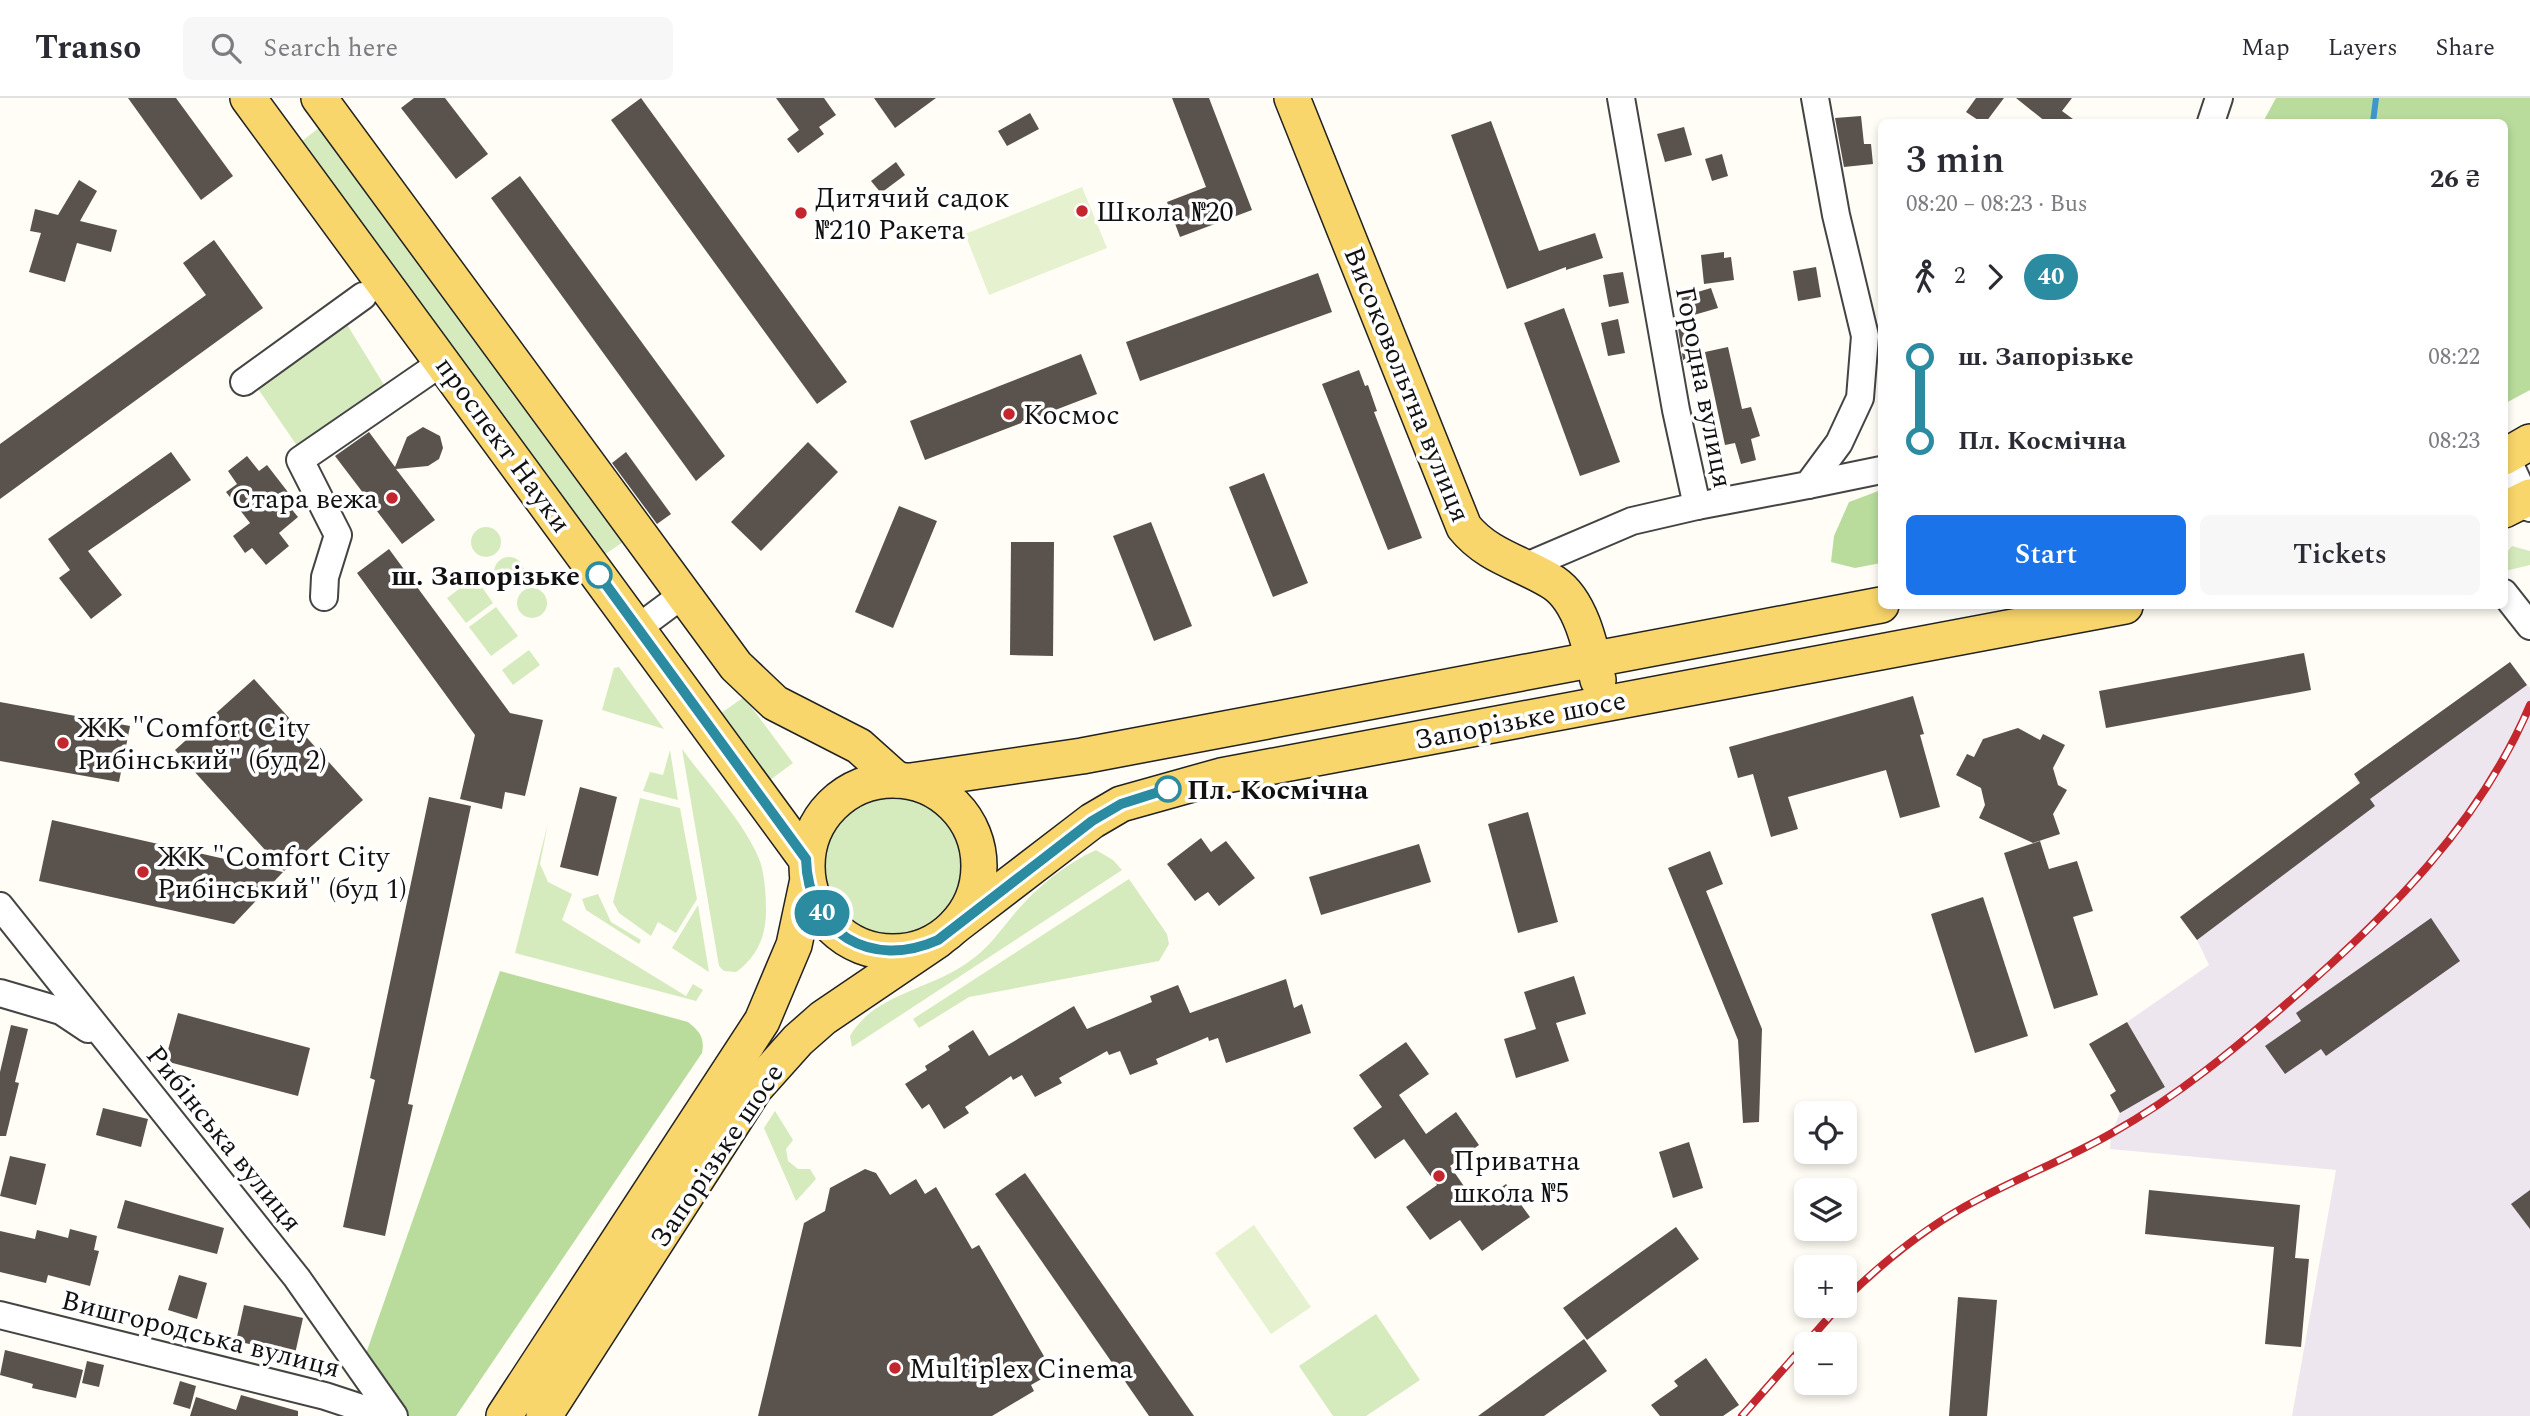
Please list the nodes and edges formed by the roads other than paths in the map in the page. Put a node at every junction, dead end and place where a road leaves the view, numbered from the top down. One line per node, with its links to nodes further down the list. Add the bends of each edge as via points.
1 (248, 98): 9 (main road, проспект Науки)
2 (319, 98): 17 (main road, проспект Науки)
3 (1292, 98): 16 (main road, Високовольтна вулиця, via 1464,527 1486,549)
4 (1621, 98): 15 (street, Городна вулиця)
5 (1815, 98): 13 (street, via 1836,215 1865,336 1860,398 1839,443)
6 (2219, 98): 7 (street)
7 (2212, 119)
8 (363, 296): 10 (street)
9 (444, 361): 18 (street, via 300,460 338,535); 23 (main road, проспект Науки)
10 (244, 382)
11 (2513, 452): 14 (street)
12 (1878, 472): 13 (street)
13 (1808, 485): 15 (street)
14 (2523, 504)
15 (1697, 506): 16 (street, Городна вулиця, via 1632,522)
16 (1522, 568): 24 (main road, Високовольтна вулиця, via 1556,584 1572,604)
17 (681, 596): 23 (street); 26 (main road, проспект Науки, via 760,691 789,712 859,746)
18 (324, 597)
19 (2508, 598): 22 (street)
20 (1878, 606): 24 (main road, Запорізьке шосе)
21 (2109, 609): 25 (main road, Запорізьке шосе)
22 (2530, 626)
23 (638, 628): 27 (main road, проспект Науки)
24 (1593, 658): 25 (main road, Високовольтна вулиця); 26 (main road, Запорізьке шосе, via 1082,756)
25 (1603, 704): 29 (main road, Запорізьке шосе, via 1221,776 1149,794 1092,821)
26 (904, 780): 27 (main road, via 874,781 835,801 811,837); 29 (main road, via 936,791 957,808 972,831 979,857 977,884 967,909)
27 (807, 872): 29 (main road, via 826,920 845,938 893,952 918,948); 35 (main road, Запорізьке шосе, via 794,945 762,1021)
28 (0, 906): 31 (street, Рибінська вулиця)
29 (946, 933): 36 (main road, Запорізьке шосе, via 823,1018 769,1071)
30 (0, 993): 31 (street, via 61,1011)
31 (108, 1044): 34 (street, Рибінська вулиця, via 297,1278)
32 (0, 1315): 33 (street, Вишгородська вулиця, via 325,1396)
33 (386, 1416)
34 (394, 1416)
35 (503, 1416)
36 (544, 1416)

